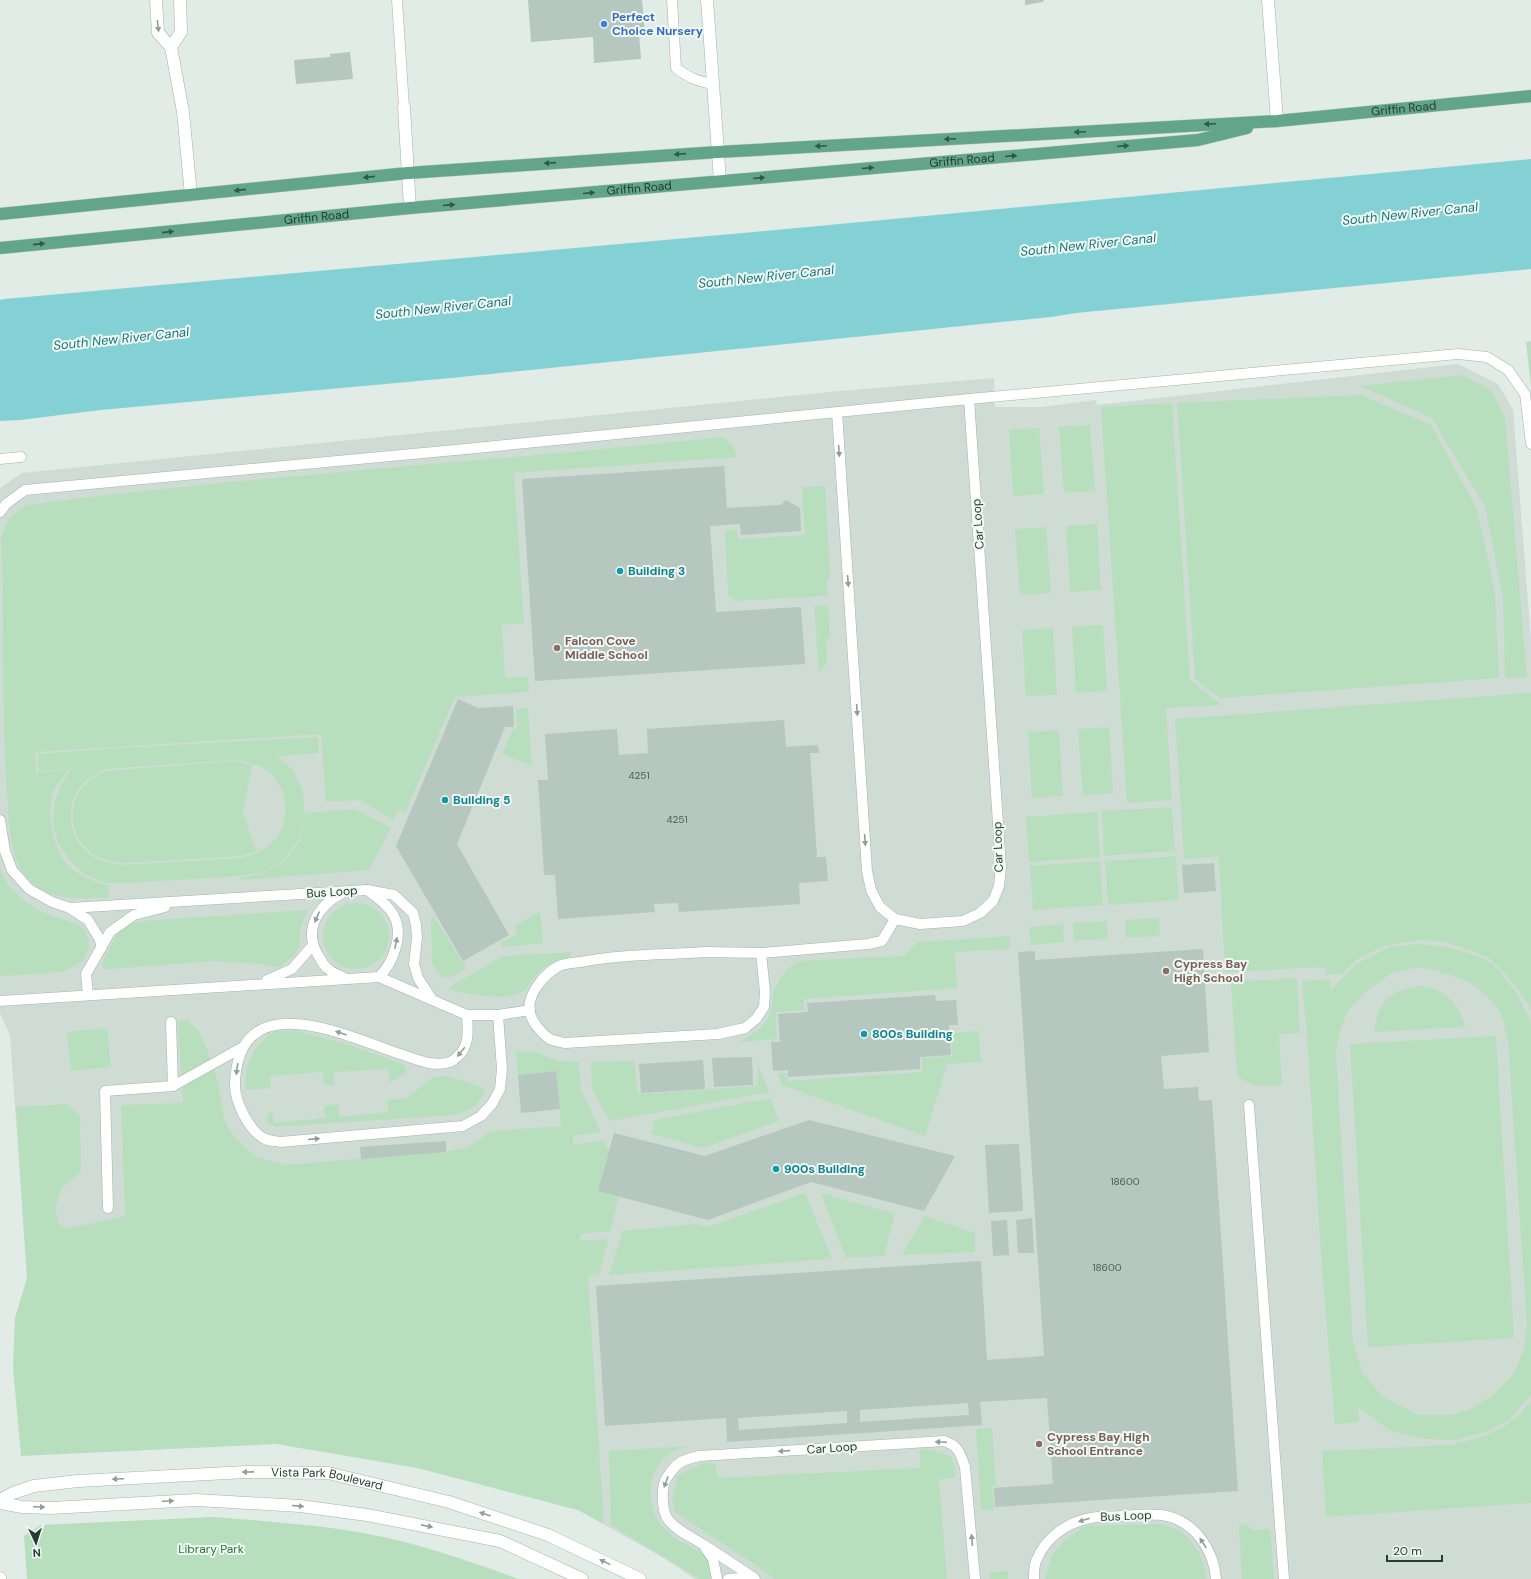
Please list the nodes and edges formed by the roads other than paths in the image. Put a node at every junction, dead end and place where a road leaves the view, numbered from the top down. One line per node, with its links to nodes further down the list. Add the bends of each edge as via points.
1 (156, 0): 7 (street, one-way to 7, via 158,33)
2 (180, 0): 7 (street, via 182,32)
3 (397, 0): 10 (lane)
4 (672, 0): 8 (lane, via 676,68 687,77)
5 (707, 0): 8 (street)
6 (1268, 0): 11 (street)
7 (171, 47): 15 (street, via 183,112)
8 (713, 84): 12 (street)
9 (1531, 96): 11 (main road, Griffin Road)
10 (404, 107): 13 (street)
11 (1277, 121): 12 (main road, Griffin Road, one-way to 12); 14 (main road, Griffin Road, one-way to 11, via 1198,140)
12 (718, 152): 13 (main road, Griffin Road, one-way to 13); 14 (street)
13 (408, 173): 15 (main road, Griffin Road, one-way to 15); 16 (street)
14 (720, 181): 16 (main road, Griffin Road, one-way to 14)
15 (191, 195): 17 (main road, Griffin Road)
16 (410, 208): 18 (main road, Griffin Road, one-way to 16)
17 (0, 214)
18 (0, 248)
19 (969, 399): 20 (lane); 21 (lane, via 1458,354 1487,357 1508,370 1525,394); 30 (lane, Car Loop, via 1001,867 999,886 993,901 980,914 963,921 920,924)
20 (837, 412): 24 (lane, via 25,490 6,504); 30 (lane, Car Loop, one-way to 30, via 867,871 871,890 880,907)
21 (1531, 444)
22 (21, 457): 23 (lane)
23 (0, 459)
24 (0, 512)
25 (0, 820): 29 (lane, via 5,851 12,870 29,889 52,902)
26 (366, 890): 27 (lane, Bus Loop); 34 (lane, Bus Loop, one-way to 26, via 387,969 398,935 394,917 383,902); 38 (lane, via 394,895 413,913 417,938 414,964 418,978)
27 (345, 891): 28 (lane, Bus Loop); 31 (lane, one-way to 31, via 331,899 320,911 313,926)
28 (184, 901): 29 (lane, Bus Loop); 32 (lane, via 134,915 110,932)
29 (70, 908): 32 (lane, via 88,920)
30 (895, 919): 33 (lane, via 882,941)
31 (313, 945): 35 (lane, via 326,968); 36 (lane, via 292,969 270,980)
32 (102, 947): 37 (lane, via 86,974)
33 (761, 953): 40 (lane, via 706,952 604,958 560,966 550,972 533,992); 40 (lane, via 764,1007 756,1020 745,1028 718,1034 565,1043 551,1040 533,1020)
34 (379, 977): 35 (lane); 38 (lane)
35 (346, 979): 36 (lane)
36 (243, 985): 37 (lane)
37 (88, 995): 39 (lane)
38 (431, 998): 41 (lane)
39 (0, 1001)
40 (530, 1010): 42 (lane)
41 (467, 1015): 42 (lane); 44 (lane, one-way to 44, via 467,1043 461,1054 451,1062 432,1064 333,1031 283,1023 266,1026 252,1035)
42 (498, 1015): 44 (lane, one-way to 42, via 237,1065 235,1085 239,1103 252,1128 266,1139 280,1142 463,1126 481,1116 492,1104 500,1089 502,1069)
43 (171, 1022): 45 (lane)
44 (243, 1047): 45 (lane)
45 (173, 1086): 47 (lane, via 105,1091)
46 (1249, 1105): 59 (lane)
47 (108, 1208)
48 (0, 1500): 53 (street, Vista Park Boulevard, one-way to 48, via 534,1530 449,1502 328,1474 246,1472 78,1482 34,1486)
49 (0, 1503): 52 (street, one-way to 52, via 51,1508 196,1500 300,1506 360,1514 500,1541)
50 (703, 1544): 51 (lane, Car Loop); 54 (lane, Car Loop, via 713,1559); 56 (lane, Car Loop, one-way to 50, via 965,1467 954,1444 944,1441 684,1459 672,1469 664,1482 662,1500 667,1518 683,1533)
51 (754, 1578): 55 (lane, Car Loop)
52 (582, 1579)
53 (640, 1579)
54 (717, 1579)
55 (728, 1579)
56 (976, 1579)
57 (1034, 1579): 58 (lane, Bus Loop, one-way to 57, via 1209,1552 1198,1535 1183,1522 1151,1514 1091,1518 1071,1524 1045,1544 1036,1562)
58 (1216, 1579)
59 (1284, 1579)

